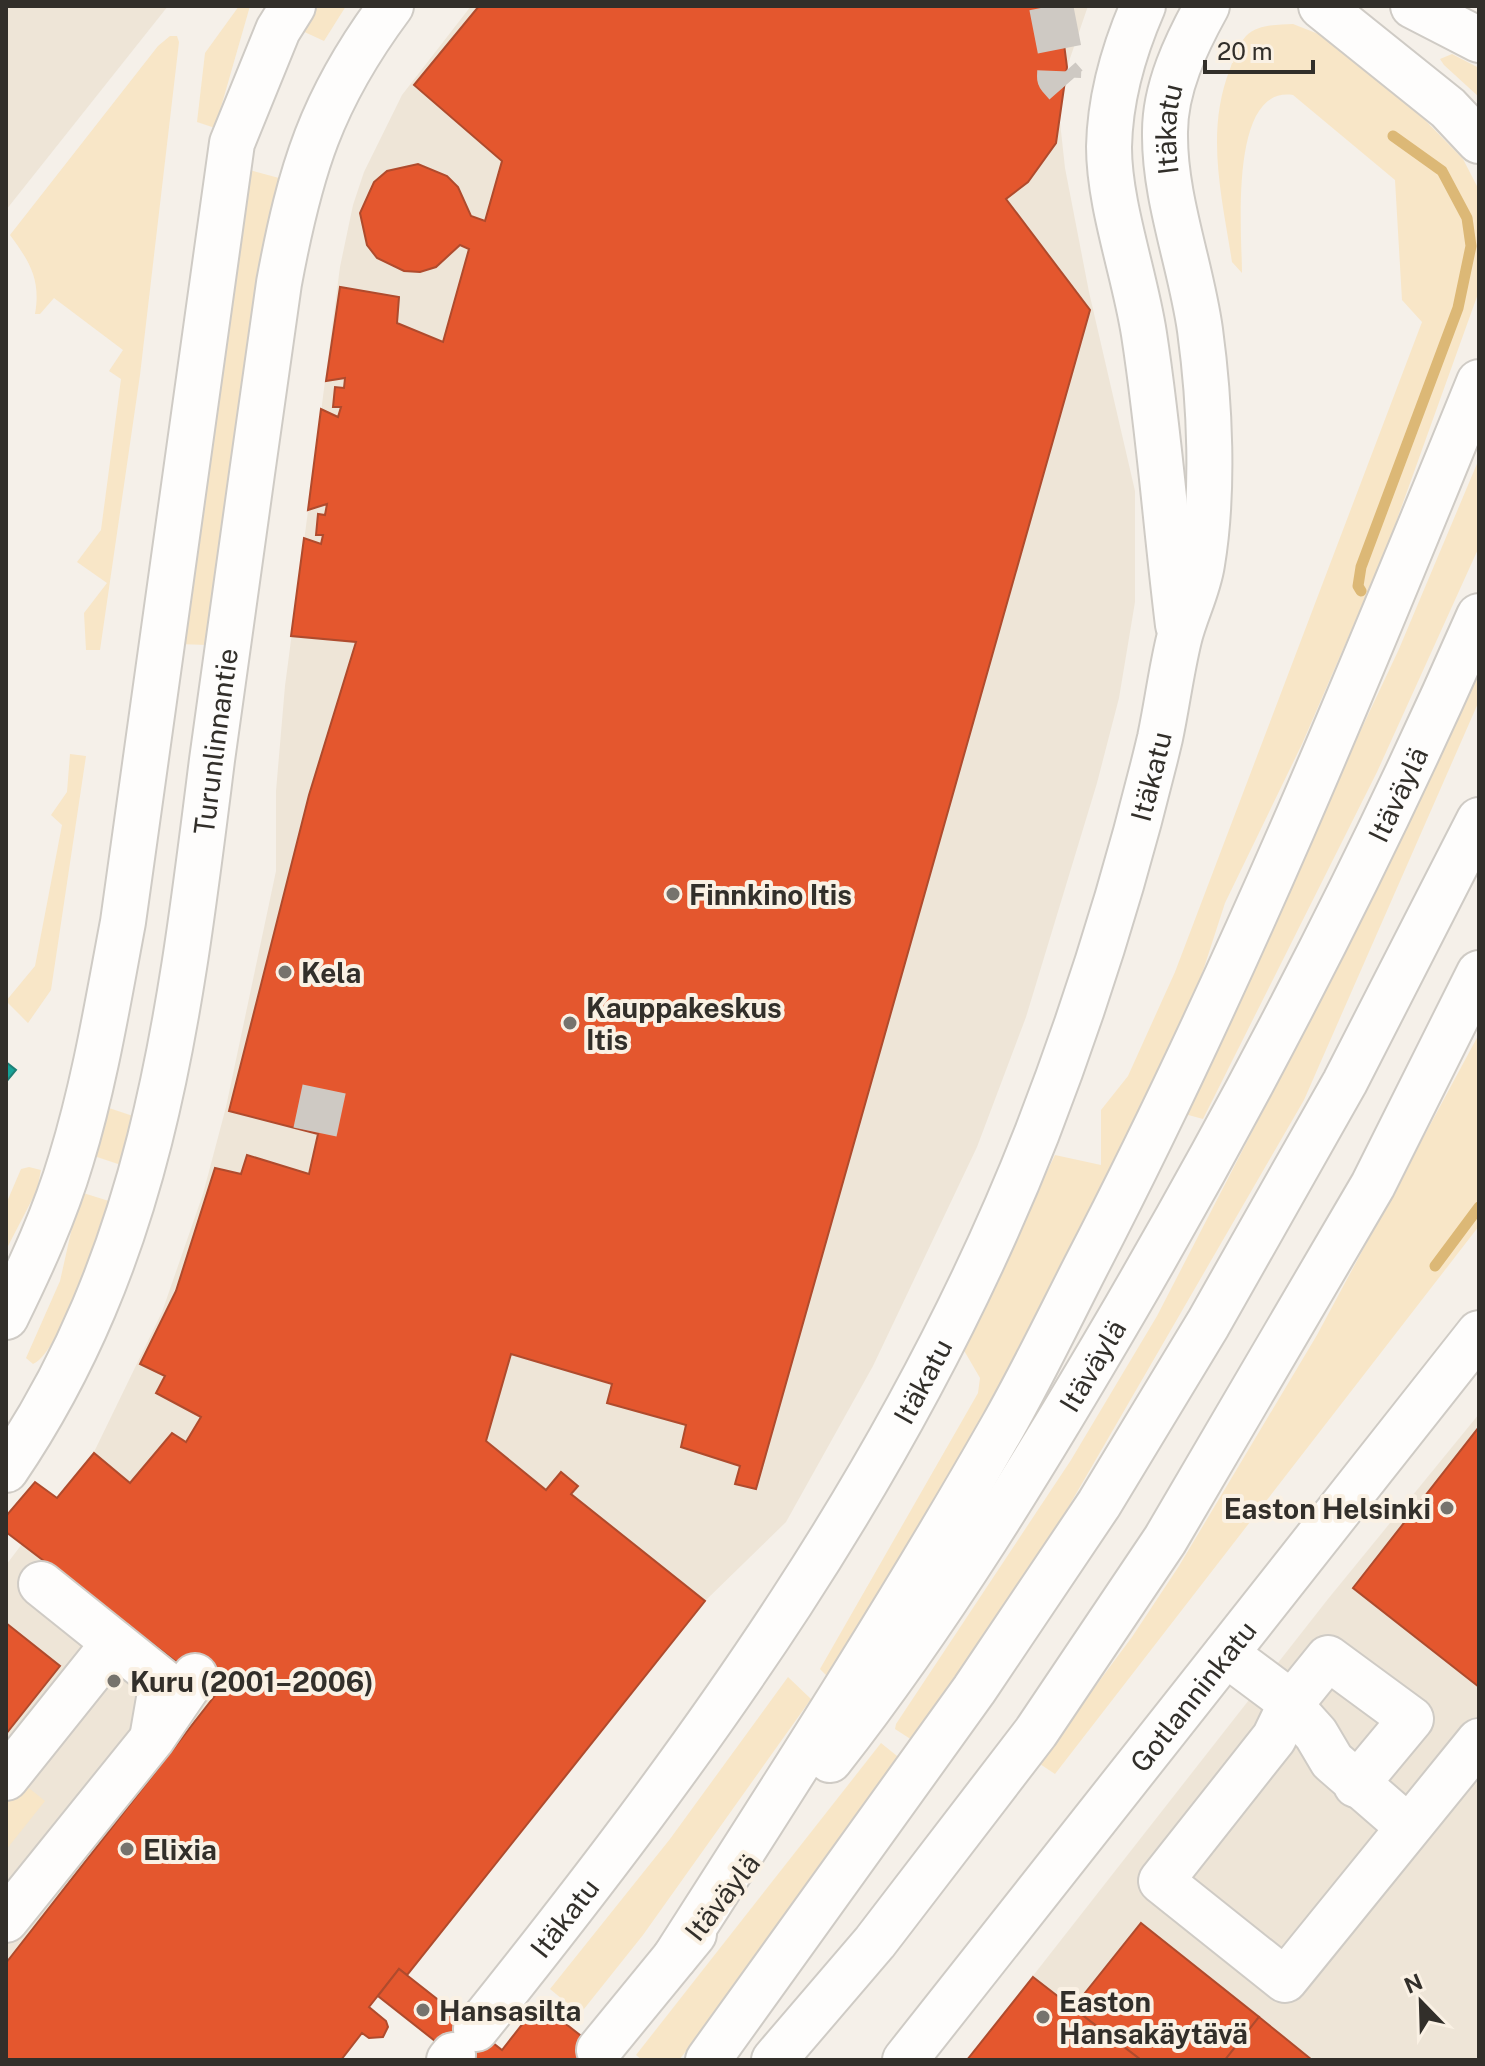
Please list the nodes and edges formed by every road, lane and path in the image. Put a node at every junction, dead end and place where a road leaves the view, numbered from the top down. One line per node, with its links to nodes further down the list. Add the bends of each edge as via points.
1 (293, 6): 14 (main road, via 232,143 123,922 103,1031 57,1204)
2 (391, 6): 16 (main road, Turunlinnantie, via 332,96 291,214 186,971 141,1178 89,1320)
3 (1143, 6): 11 (main road, Itäkatu, via 1113,95 1109,150 1144,331)
4 (1207, 6): 11 (main road, Itäkatu, via 1175,79 1165,131 1199,325 1208,429 1202,567)
5 (1321, 6): 8 (main road, via 1448,108)
6 (1413, 6): 7 (main road)
7 (1479, 40)
8 (1479, 141)
9 (1479, 382): 26 (main road, via 1342,720 1219,999 1114,1212 1004,1424 845,1690)
10 (1479, 616): 26 (main road, Itäväylä, via 1428,734 1283,1027 1066,1410 869,1710)
11 (1179, 637): 27 (main road, Itäkatu, via 1154,761 1101,947 1036,1135 969,1289 862,1490 784,1618 581,1896)
12 (1479, 820): 29 (main road, via 1345,1082 1099,1504 974,1690)
13 (1479, 973): 30 (main road, via 1373,1185 1165,1540 1036,1732 875,1942)
14 (6, 1317)
15 (1479, 1333): 19 (main road, Gotlanninkatu)
16 (6, 1470)
17 (43, 1593): 18 (main road)
18 (114, 1643): 22 (main road); 25 (main road, via 178,1673 160,1746)
19 (1226, 1654): 20 (main road); 31 (main road, Gotlanninkatu)
20 (1290, 1705): 23 (main road); 23 (main road, via 1328,1658 1411,1719); 24 (main road, via 1274,1738 1161,1881 1285,1980)
21 (1476, 1752): 24 (main road)
22 (6, 1778)
23 (1356, 1785): 24 (main road)
24 (1408, 1827)
25 (6, 1920)
26 (675, 1957): 28 (main road, Itäväylä)
27 (459, 2048)
28 (599, 2050)
29 (708, 2060)
30 (774, 2060)
31 (905, 2060)

